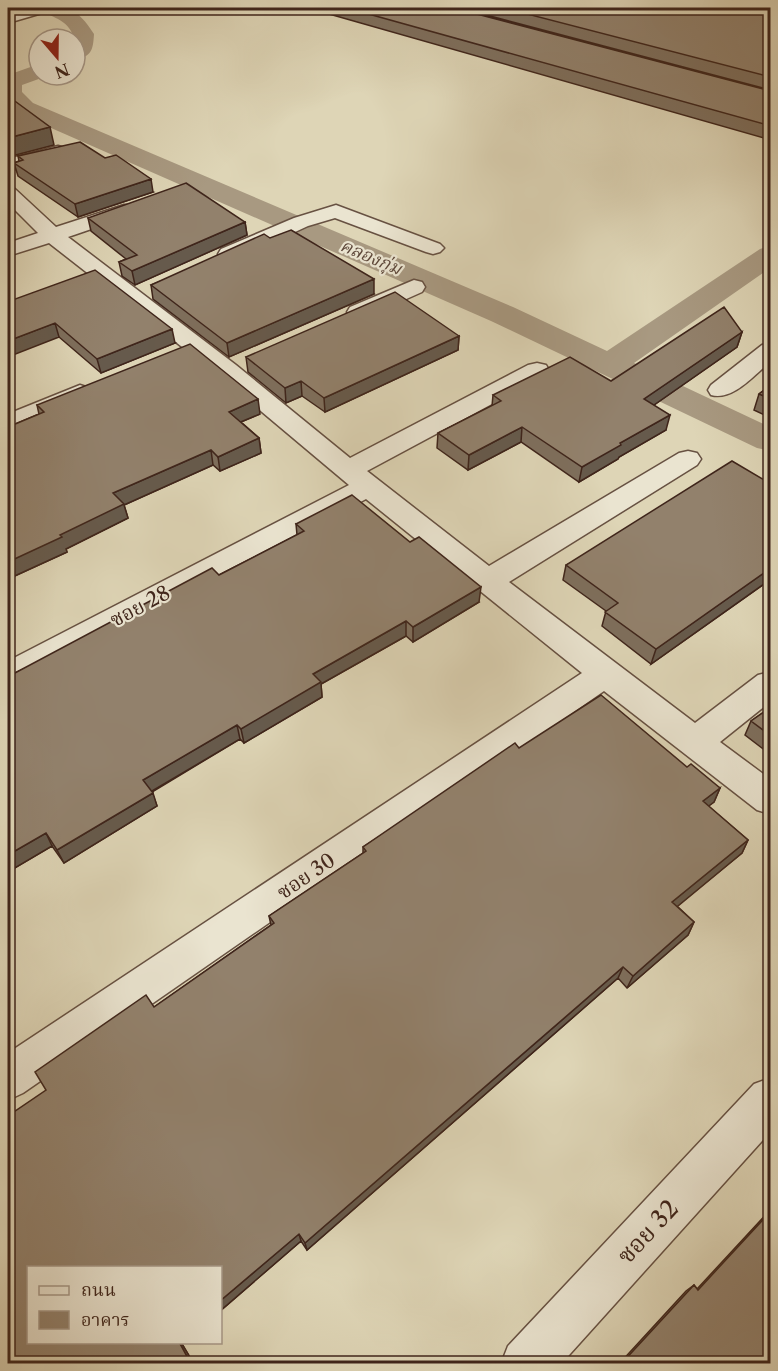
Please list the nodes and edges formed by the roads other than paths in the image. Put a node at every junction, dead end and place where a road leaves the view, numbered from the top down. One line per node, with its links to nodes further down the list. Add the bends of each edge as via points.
1 (44, 8): 2 (street)
2 (8, 18)
3 (73, 148): 4 (street)
4 (8, 165)
5 (8, 193): 7 (street)
6 (146, 204): 7 (street)
7 (52, 235): 9 (street); 19 (street, via 143,294 184,350 238,365)
8 (433, 248): 10 (street, via 336,211)
9 (8, 250)
10 (205, 265)
11 (414, 287): 12 (street)
12 (341, 320)
13 (771, 350): 16 (street)
14 (537, 370): 19 (street, ซอย 28)
15 (96, 387): 17 (street)
16 (720, 390)
17 (8, 423)
18 (688, 459): 20 (street)
19 (358, 478): 20 (street); 22 (street, ซอย 28)
20 (488, 581): 21 (street)
21 (605, 674): 24 (street); 26 (street, ซอย 30)
22 (8, 676)
23 (771, 684): 24 (street)
24 (696, 741): 25 (street)
25 (771, 799)
26 (8, 1078)
27 (771, 1100): 28 (street, ซอย 32)
28 (526, 1364)

